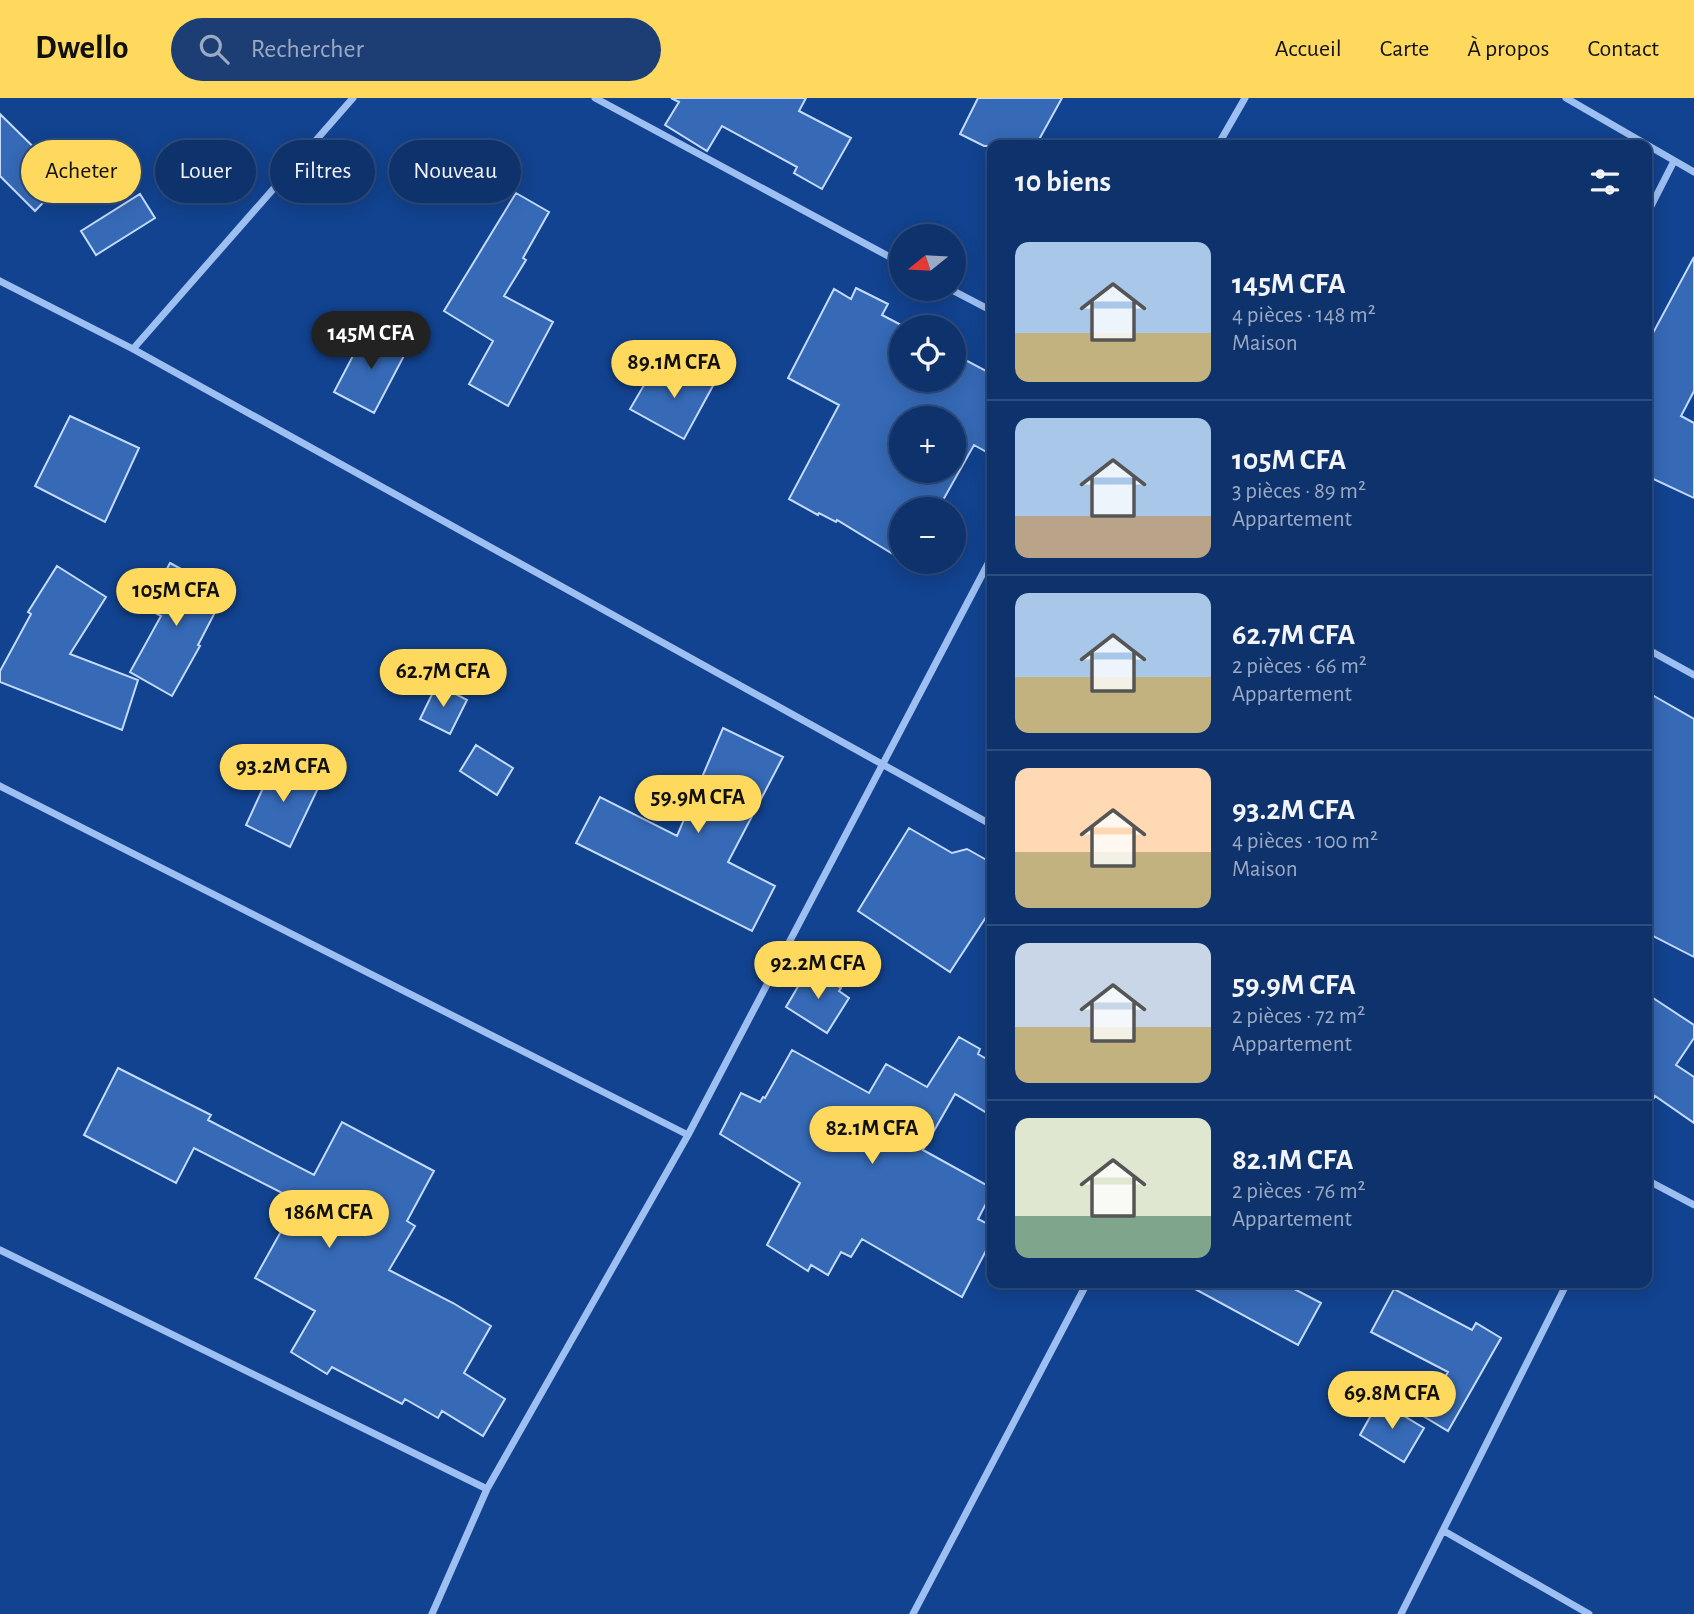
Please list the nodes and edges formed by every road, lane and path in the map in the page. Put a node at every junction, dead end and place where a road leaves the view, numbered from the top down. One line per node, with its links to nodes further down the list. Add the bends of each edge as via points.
1 (353, 98): 15 (street)
2 (595, 98): 11 (street)
3 (1245, 98): 5 (street)
4 (1566, 98): 6 (street)
5 (1221, 140)
6 (1638, 140)
7 (1652, 148): 8 (street)
8 (1674, 161): 9 (street); 10 (street)
9 (1694, 172)
10 (1652, 204)
11 (889, 256)
12 (0, 281): 15 (street)
13 (966, 298): 14 (street)
14 (987, 309)
15 (133, 349): 19 (street)
16 (987, 566): 19 (street)
17 (1652, 652): 18 (street)
18 (1694, 675)
19 (883, 765): 21 (street); 22 (street)
20 (0, 786): 22 (street)
21 (987, 822)
22 (688, 1135): 28 (street)
23 (1652, 1183): 24 (street)
24 (1694, 1205)
25 (0, 1250): 28 (street)
26 (1084, 1288): 31 (street)
27 (1565, 1288): 29 (street)
28 (487, 1489): 30 (street)
29 (1444, 1531): 32 (street); 33 (street)
30 (432, 1614)
31 (913, 1614)
32 (1401, 1614)
33 (1589, 1614)

